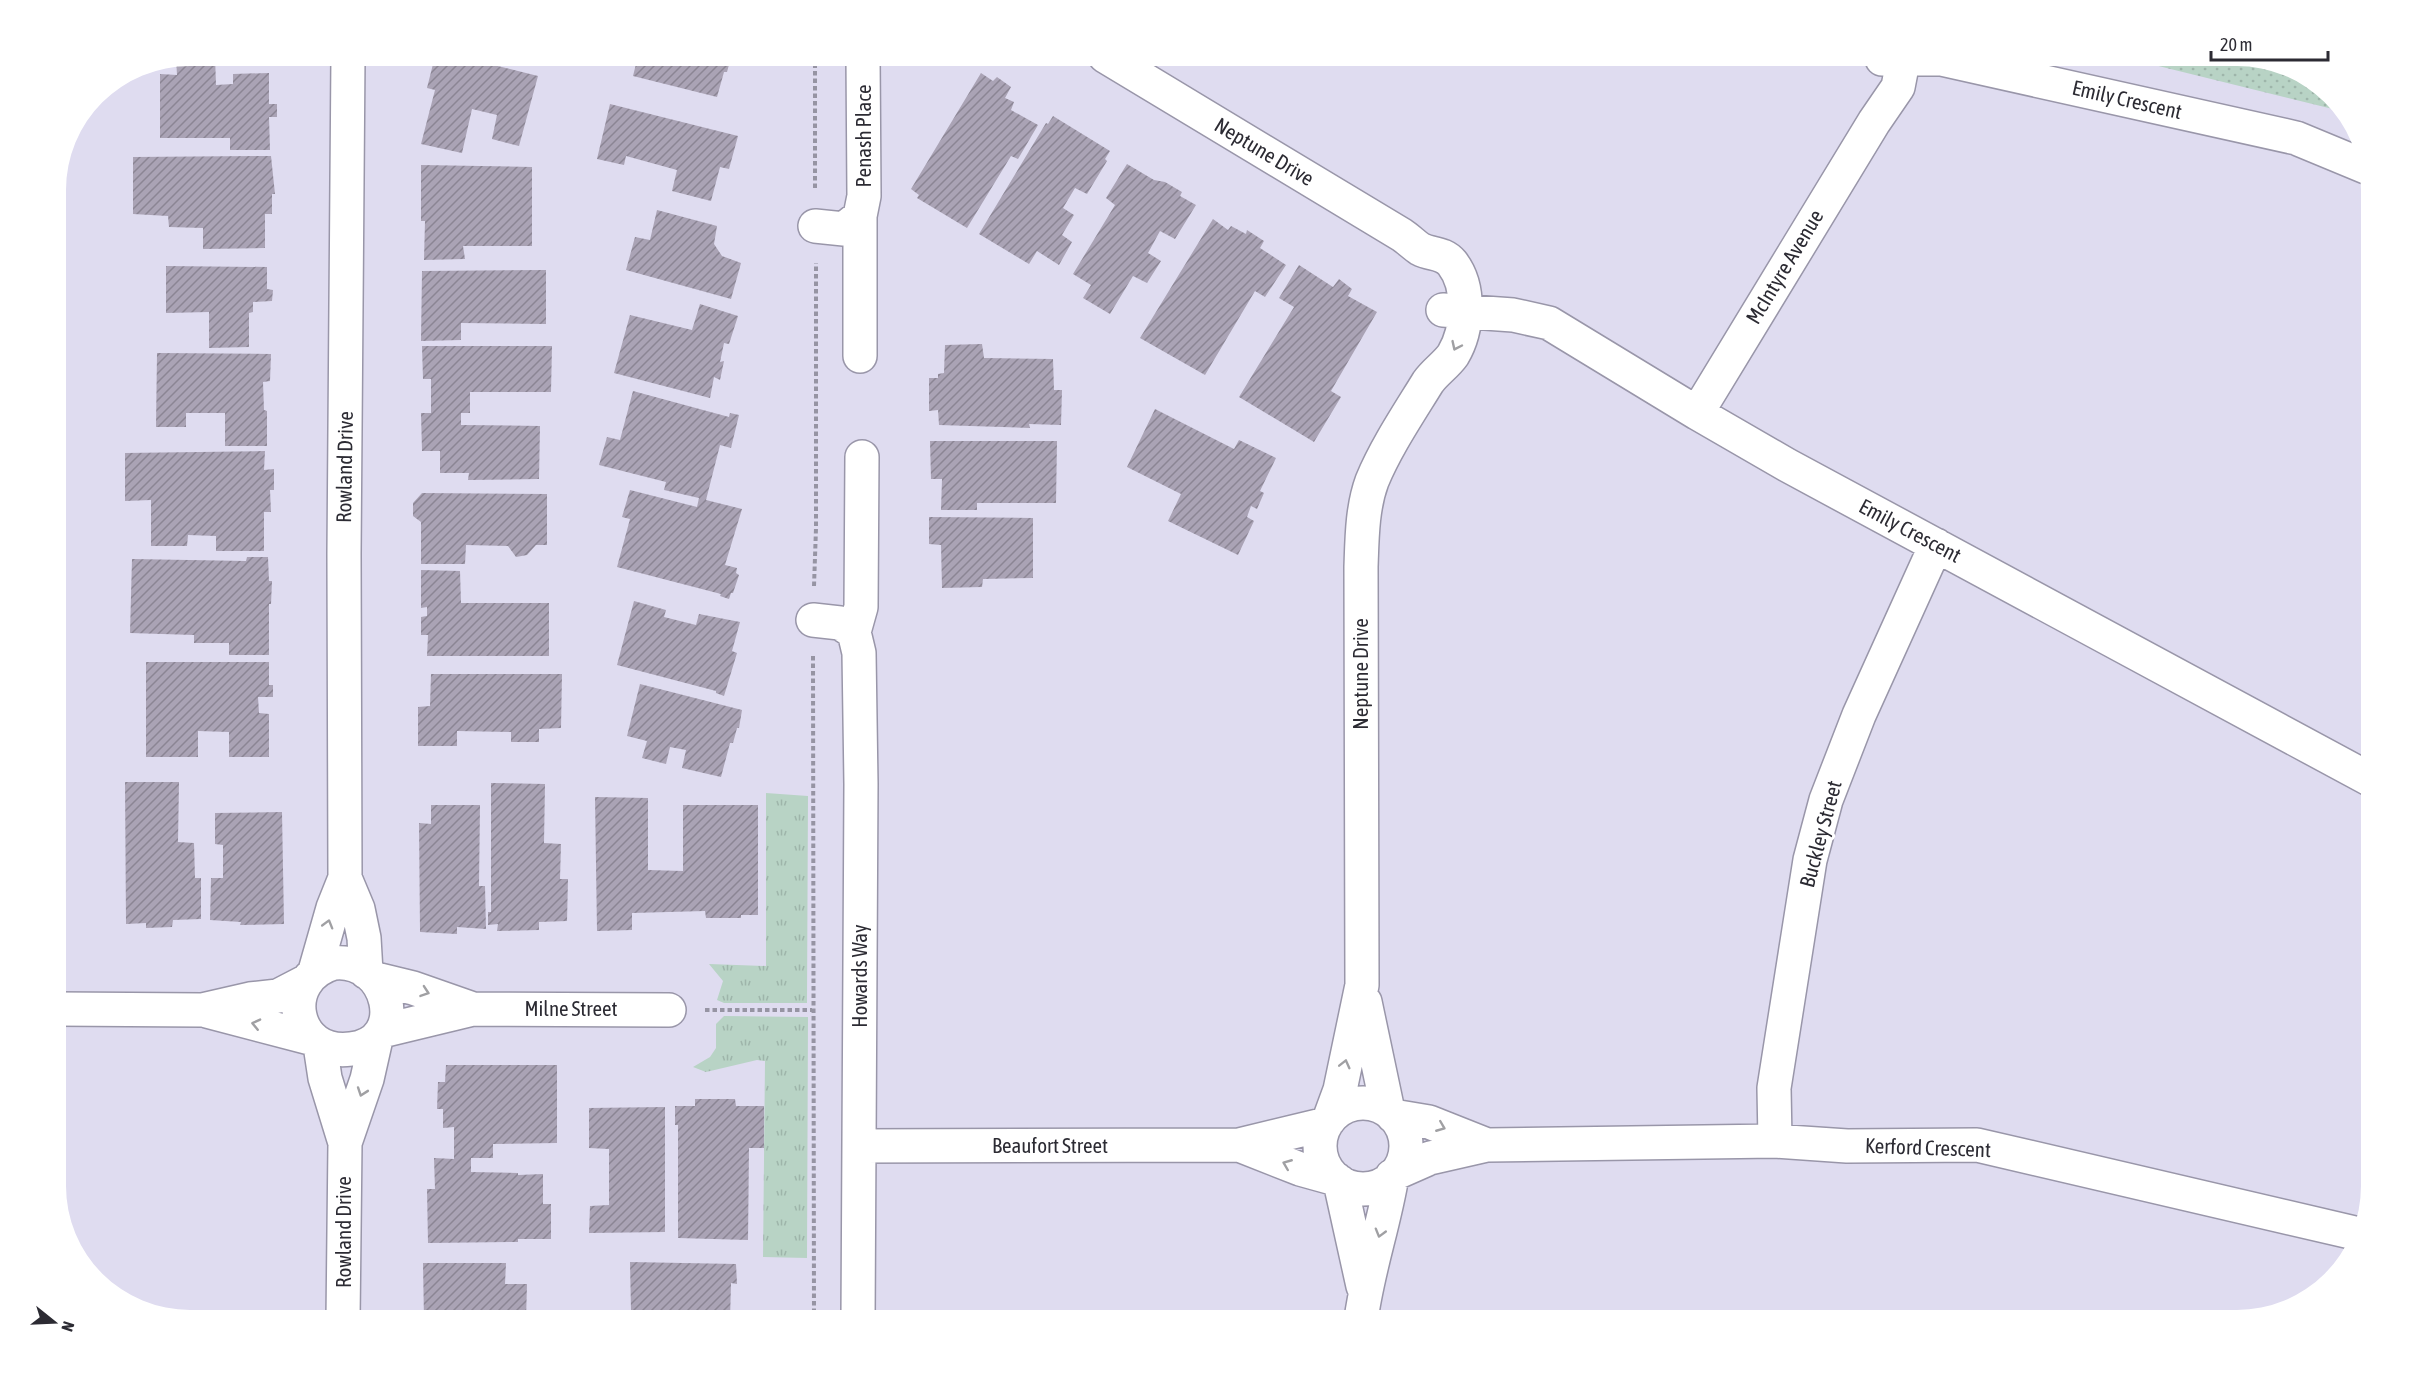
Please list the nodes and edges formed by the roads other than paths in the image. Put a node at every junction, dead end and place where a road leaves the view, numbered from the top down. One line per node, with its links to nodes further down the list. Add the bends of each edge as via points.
1 (348, 66): 17 (street, Rowland Drive)
2 (863, 66): 7 (street, Penash Place, via 864,196)
3 (1122, 66): 9 (street, Neptune Drive, via 1422,250 1435,252 1452,263 1464,294)
4 (1890, 66): 11 (street, McIntyre Avenue, via 1874,122)
5 (1972, 66): 6 (street, Emily Crescent, via 2296,138)
6 (2358, 164)
7 (860, 216): 8 (street, Penash Place, via 844,229); 10 (street, Penash Place)
8 (815, 226)
9 (1454, 311): 11 (street, Emily Crescent, via 1513,315 1549,323); 20 (street, Neptune Drive, via 1460,339 1453,354 1430,379 1377,471 1365,510 1361,567)
10 (860, 356)
11 (1697, 413): 13 (street, Emily Crescent)
12 (862, 457): 15 (street, Howards Way, via 861,607)
13 (1936, 545): 16 (street, Emily Crescent); 29 (street, Buckley Street, via 1859,715 1826,800 1810,860 1774,1088)
14 (813, 620): 15 (street, via 840,623)
15 (854, 632): 33 (street, Howards Way, via 859,653 861,784)
16 (2361, 775)
17 (345, 878): 18 (street, Rowland Drive, one-way to 17); 19 (street, Rowland Drive, via 358,909)
18 (310, 976): 19 (street, via 326,965 341,963 356,966); 23 (street, via 278,996); 26 (street, via 299,1006)
19 (371, 976): 22 (street, Milne Street, one-way to 22); 25 (street, via 386,1003)
20 (1362, 986): 27 (street, Neptune Drive); 28 (street, Neptune Drive, one-way to 20, via 1340,1090)
21 (66, 1009): 23 (street)
22 (472, 1009): 24 (street, Milne Street); 25 (street, Milne Street)
23 (202, 1010): 26 (street, one-way to 23)
24 (669, 1010)
25 (379, 1035): 26 (street, via 352,1049 330,1049); 30 (street, Rowland Drive, one-way to 30)
26 (315, 1041): 30 (street, Rowland Drive)
27 (1391, 1114): 28 (street, via 1372,1104 1360,1103 1345,1107); 32 (street, Kerford Crescent, one-way to 32, via 1429,1122); 34 (street, via 1406,1142 1404,1156)
28 (1327, 1122): 31 (street, Beaufort Street); 35 (street, via 1320,1142 1322,1158)
29 (1775, 1141): 32 (street, Kerford Crescent); 36 (street, Kerford Crescent, via 1847,1146 1977,1145)
30 (345, 1143): 38 (street, Rowland Drive)
31 (1239, 1145): 33 (street, Beaufort Street); 35 (street, Beaufort Street, one-way to 31)
32 (1487, 1145): 34 (street, Kerford Crescent, via 1430,1158)
33 (860, 1146): 39 (street, Howards Way)
34 (1394, 1174): 35 (street, via 1383,1184 1367,1189); 37 (street, one-way to 37)
35 (1338, 1181): 37 (street)
36 (2352, 1232)
37 (1363, 1307)
38 (343, 1310)
39 (858, 1310)

